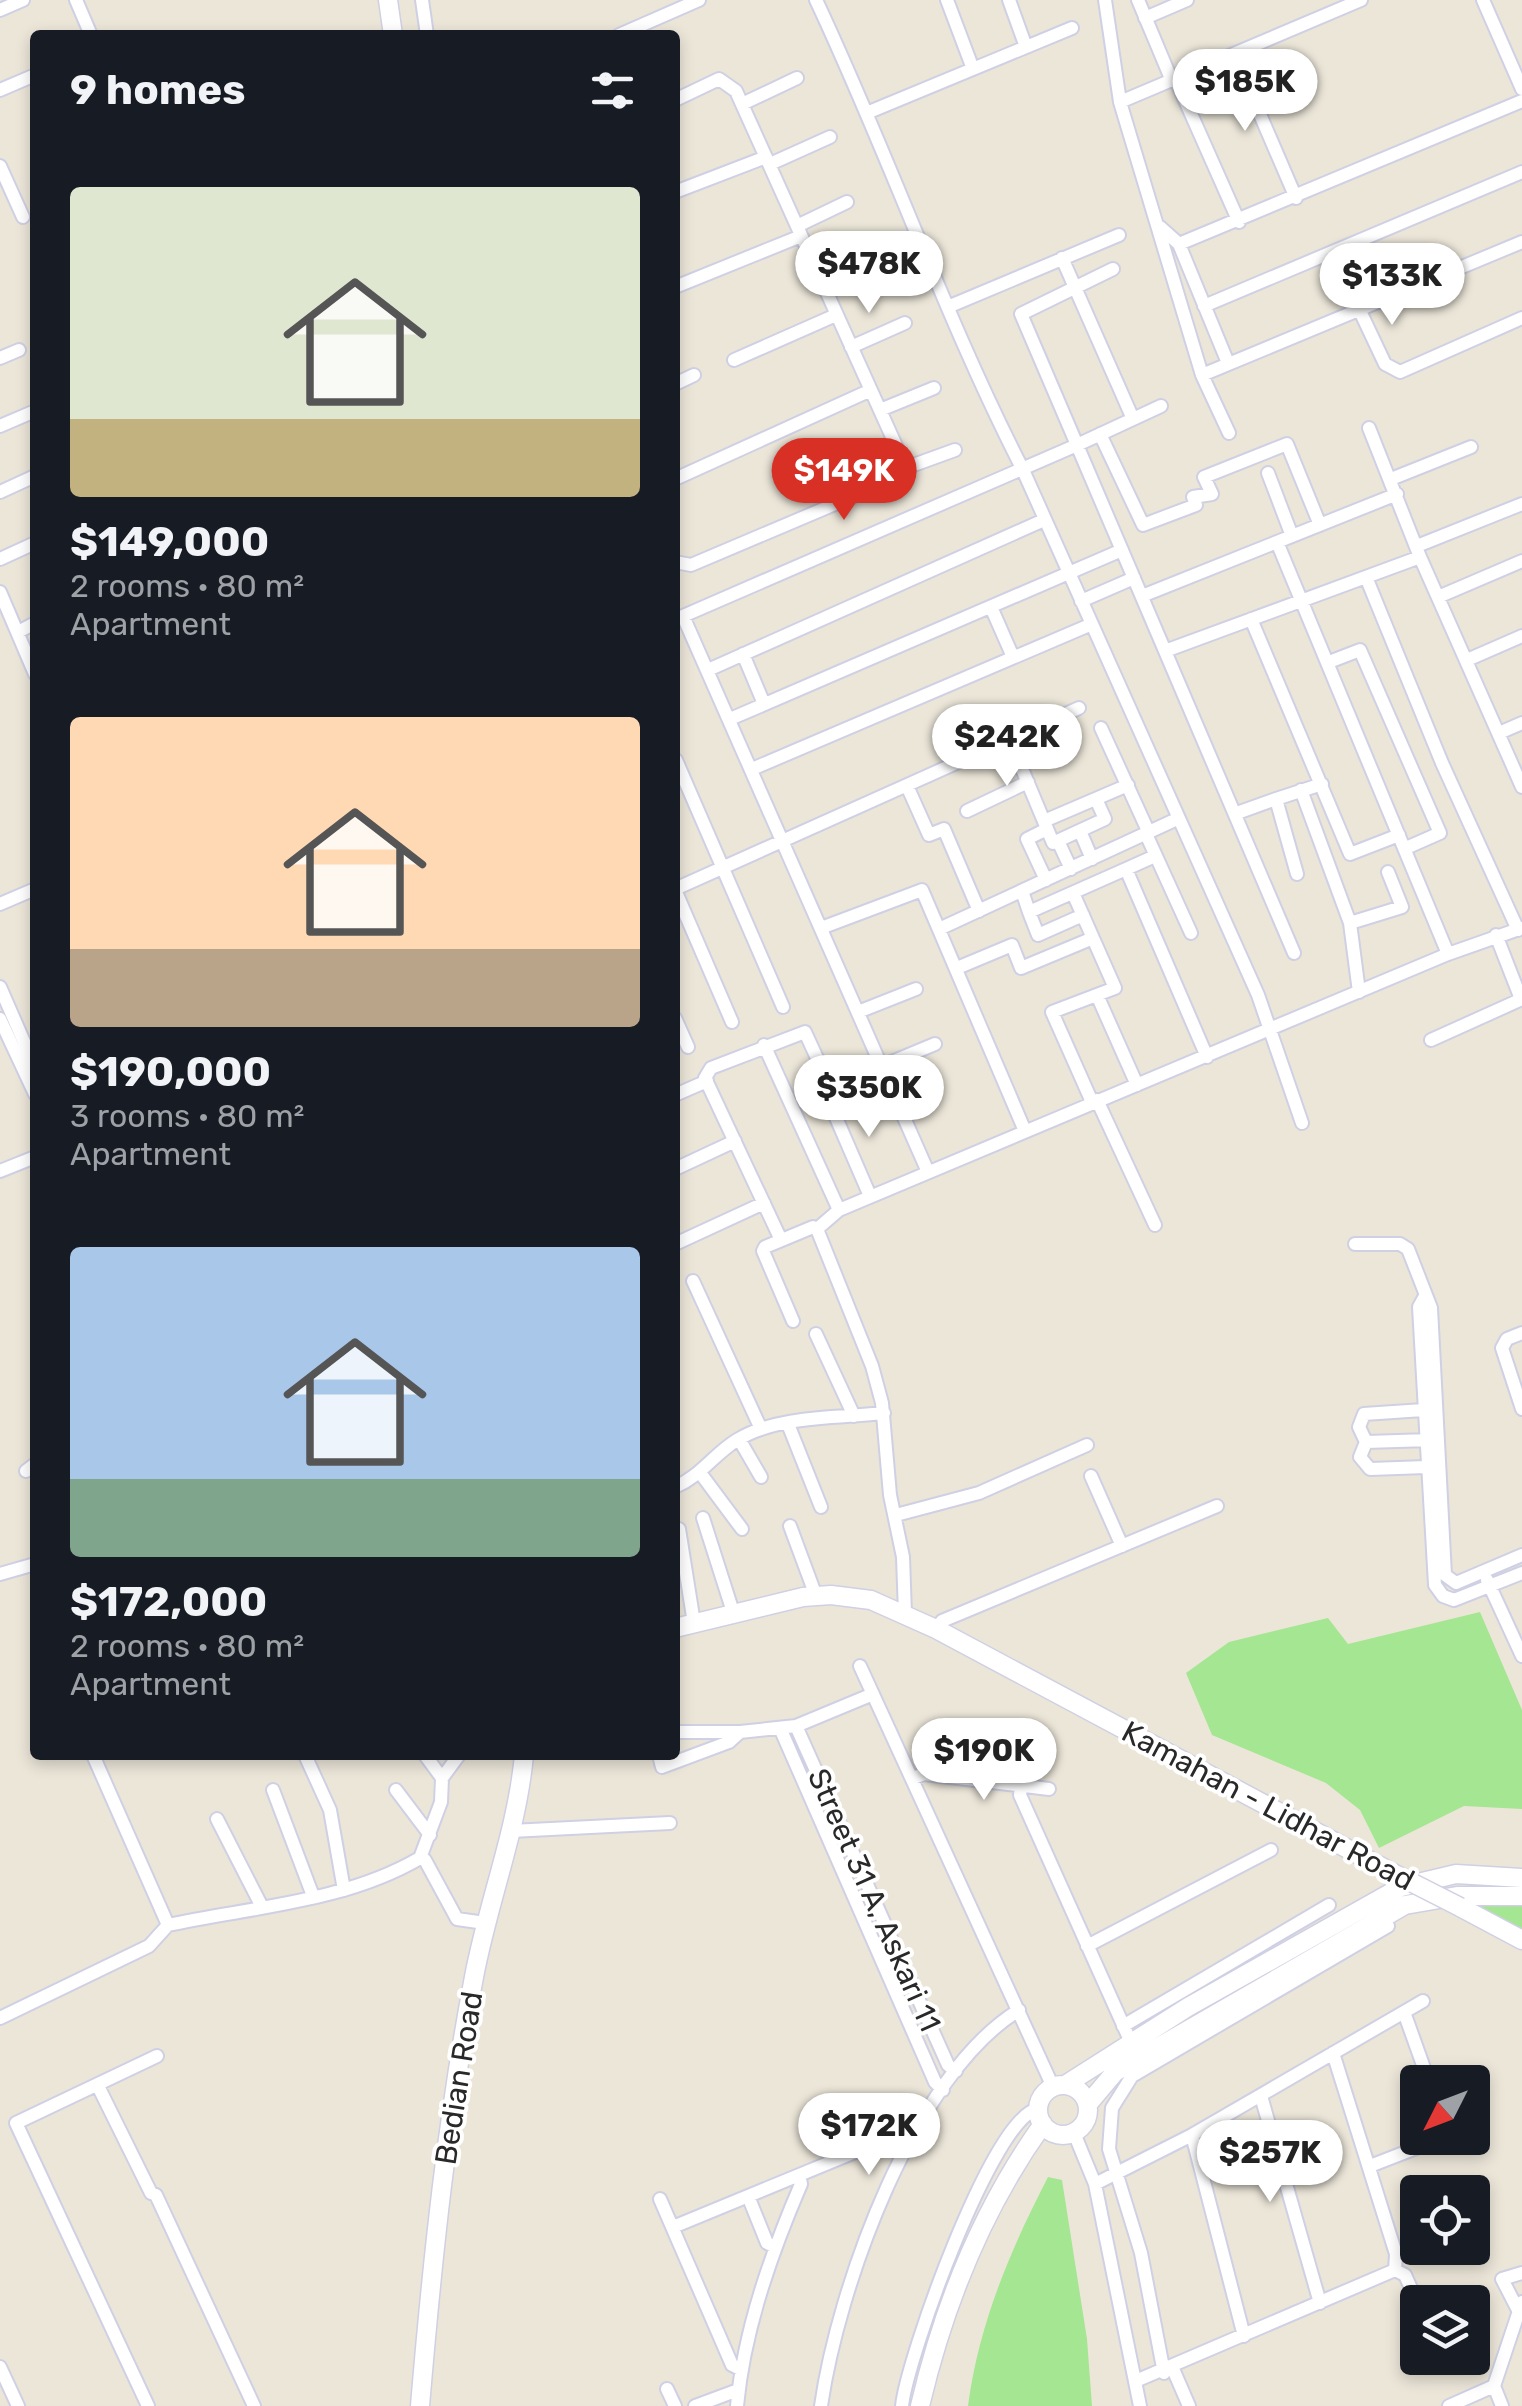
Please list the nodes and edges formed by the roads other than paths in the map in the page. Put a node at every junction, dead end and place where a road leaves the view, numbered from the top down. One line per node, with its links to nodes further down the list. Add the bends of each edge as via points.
1 (23, 0): 14 (street)
2 (76, 0): 17 (street)
3 (388, 0): 18 (street)
4 (422, 0): 19 (street)
5 (700, 0): 20 (street)
6 (816, 0): 33 (street)
7 (947, 0): 23 (street)
8 (1009, 0): 21 (street)
9 (1105, 0): 31 (street)
10 (1138, 0): 15 (street)
11 (1187, 0): 15 (street)
12 (1361, 0): 22 (street)
13 (1484, 0): 27 (street)
14 (0, 10)
15 (1145, 18): 26 (street)
16 (1072, 28): 21 (street)
17 (88, 30)
18 (392, 30)
19 (427, 30)
20 (631, 30)
21 (1026, 47): 23 (street)
22 (1234, 54): 26 (street); 39 (street)
23 (973, 69): 33 (street)
24 (30, 77): 28 (street)
25 (797, 78): 32 (street)
26 (1174, 80): 31 (street); 42 (street)
27 (1522, 89)
28 (0, 90)
29 (680, 98): 32 (street, via 718,80 728,82)
30 (1522, 101): 39 (street)
31 (1120, 102): 43 (street)
32 (742, 104): 35 (street)
33 (869, 112): 54 (street)
34 (830, 137): 35 (street)
35 (768, 161): 38 (street); 44 (street)
36 (0, 166): 41 (street)
37 (1522, 172): 55 (street)
38 (680, 190)
39 (1296, 198): 42 (street)
40 (848, 202): 44 (street)
41 (23, 217)
42 (1239, 222): 47 (street)
43 (1160, 226): 47 (street); 66 (street)
44 (799, 231): 51 (street); 52 (street)
45 (1119, 235): 48 (street)
46 (1522, 242): 56 (street)
47 (1178, 244): 55 (street)
48 (1062, 258): 53 (street); 54 (street)
49 (884, 262): 52 (street)
50 (1113, 269): 53 (street)
51 (680, 285)
52 (824, 288): 57 (street)
53 (1073, 290): 73 (street); 78 (street, via 1020,314)
54 (950, 306): 81 (street)
55 (1204, 306): 64 (street)
56 (1360, 311): 58 (street, via 1385,364 1400,372); 64 (street)
57 (836, 315): 60 (street); 63 (street)
58 (1522, 318)
59 (905, 322): 60 (street)
60 (851, 348): 69 (street)
61 (19, 350): 62 (street)
62 (0, 358)
63 (734, 360)
64 (1228, 363): 66 (street)
65 (694, 375): 67 (street)
66 (1202, 375): 76 (street)
67 (680, 382)
68 (934, 388): 71 (street)
69 (871, 390): 71 (street); 84 (street)
70 (1161, 406): 73 (street)
71 (880, 410): 82 (street, via 902,459)
72 (30, 413): 74 (street)
73 (1133, 420): 77 (street)
74 (0, 426)
75 (1370, 428): 86 (street)
76 (1229, 433)
77 (1100, 434): 78 (street); 91 (street, via 1143,525 1196,505 1193,497 1212,494 1204,476 1287,444)
78 (1077, 445): 81 (street); 95 (street)
79 (1472, 447): 86 (street)
80 (955, 450): 82 (street)
81 (1023, 470): 90 (street); 120 (street, via 682,616)
82 (897, 472): 99 (street, via 725,552)
83 (1268, 473): 92 (street)
84 (680, 476)
85 (30, 478): 87 (street)
86 (1391, 478): 88 (street)
87 (0, 492)
88 (1398, 494): 91 (street); 96 (street)
89 (1522, 504): 96 (street)
90 (1044, 520): 100 (street); 115 (street)
91 (1320, 525): 92 (street)
92 (1292, 536): 93 (street)
93 (1277, 542): 104 (street); 106 (street)
94 (30, 545): 97 (street)
95 (1122, 550): 100 (street); 101 (street)
96 (1419, 551): 102 (street); 105 (street)
97 (0, 559)
98 (1522, 560): 105 (street)
99 (680, 563)
100 (1068, 572): 107 (street); 108 (street)
101 (1134, 578): 104 (street); 107 (street)
102 (1366, 578): 106 (street); 167 (street)
103 (0, 592): 112 (street)
104 (1142, 596): 114 (street)
105 (1438, 597): 117 (street)
106 (1302, 599): 109 (street); 119 (street)
107 (1081, 601): 110 (street)
108 (990, 608): 116 (street); 121 (street)
109 (1250, 618): 114 (street); 131 (street)
110 (1092, 624): 116 (street); 140 (street)
111 (30, 626): 112 (street)
112 (18, 632): 118 (street)
113 (1522, 636): 117 (street)
114 (1166, 651): 139 (street)
115 (742, 654): 120 (street); 121 (street)
116 (1013, 657): 129 (street)
117 (1467, 660): 126 (street)
118 (30, 662)
119 (1329, 662): 145 (street); 145 (street, via 1360,650 1440,834)
120 (708, 670): 123 (street)
121 (764, 704): 123 (street)
122 (1079, 708): 127 (street)
123 (730, 718): 129 (street)
124 (1522, 723): 126 (street)
125 (1101, 728): 132 (street)
126 (1499, 733): 133 (street)
127 (1010, 740): 130 (street); 134 (street)
128 (680, 769): 151 (street)
129 (752, 769): 146 (street)
130 (1028, 782): 138 (street); 141 (street)
131 (1322, 784): 135 (street); 145 (street, via 1350,854)
132 (1128, 786): 136 (street); 143 (street)
133 (1522, 787)
134 (908, 788): 146 (street); 161 (street, via 929,835 944,829)
135 (1302, 790): 137 (street); 164 (street)
136 (1096, 799): 141 (street); 142 (street, via 1105,819)
137 (1276, 799): 139 (street); 153 (street)
138 (967, 811)
139 (1237, 814): 171 (street)
140 (1178, 819): 143 (street); 184 (street)
141 (1045, 825): 144 (street, via 1053,843); 154 (street, via 1027,839)
142 (1080, 830): 144 (street); 148 (street)
143 (1147, 833): 147 (street); 148 (street)
144 (1058, 840): 149 (street)
145 (1402, 841): 172 (street)
146 (784, 842): 151 (street); 165 (street)
147 (1155, 856): 150 (street); 168 (street)
148 (1092, 859): 149 (street)
149 (1070, 868): 154 (street)
150 (1126, 868): 158 (street); 190 (street)
151 (722, 869): 155 (street); 179 (street)
152 (1388, 872): 164 (street, via 1402,907)
153 (1297, 874)
154 (1046, 880): 157 (street)
155 (680, 887)
156 (30, 891): 160 (street)
157 (1022, 891): 161 (street); 162 (street)
158 (1073, 892): 162 (street); 163 (street)
159 (680, 901): 182 (street)
160 (0, 904)
161 (979, 911): 166 (street)
162 (1029, 912): 163 (street, via 1038,934)
163 (1083, 915): 170 (street)
164 (1350, 923): 176 (street)
165 (822, 928): 166 (street, via 918,888); 180 (street)
166 (939, 929): 173 (street)
167 (1520, 929): 169 (street)
168 (1191, 933)
169 (1496, 935): 172 (street); 178 (street)
170 (1093, 938): 173 (street, via 1021,968 1012,945); 177 (street, via 1115,988)
171 (1294, 953)
172 (1448, 954): 176 (street)
173 (956, 968): 198 (street)
174 (0, 987): 189 (street)
175 (916, 989): 180 (street)
176 (1359, 992): 184 (street)
177 (1098, 995): 194 (street); 196 (street, via 1052,1012)
178 (1521, 999): 185 (street)
179 (783, 1007)
180 (858, 1012): 191 (street)
181 (0, 1018): 193 (street)
182 (732, 1022)
183 (680, 1029): 188 (street)
184 (1268, 1030): 190 (street); 197 (street)
185 (1431, 1040)
186 (935, 1044): 191 (street)
187 (764, 1045): 192 (street, via 711,1068); 204 (street, via 804,1032); 206 (street)
188 (688, 1047)
189 (30, 1056)
190 (1207, 1057): 194 (street)
191 (882, 1066): 203 (street)
192 (706, 1081): 195 (street); 199 (street)
193 (30, 1083)
194 (1137, 1085): 196 (street)
195 (680, 1092)
196 (1094, 1101): 198 (street); 207 (street)
197 (1302, 1123)
198 (1025, 1131): 203 (street)
199 (735, 1141): 201 (street); 205 (street)
200 (30, 1159): 202 (street)
201 (680, 1167)
202 (0, 1171)
203 (928, 1172): 204 (street)
204 (870, 1196): 206 (street)
205 (764, 1203): 209 (street); 210 (street)
206 (839, 1210): 208 (street)
207 (1155, 1224)
208 (818, 1229): 209 (street); 219 (street)
209 (781, 1240): 214 (street, via 763,1251)
210 (680, 1242)
211 (1355, 1244): 213 (street, via 1408,1249)
212 (693, 1281): 222 (street)
213 (1424, 1298): 218 (street); 224 (street, via 1431,1308)
214 (793, 1321)
215 (1522, 1333): 217 (street, via 1502,1348)
216 (816, 1334): 220 (street)
217 (1522, 1409)
218 (1423, 1410): 224 (street); 225 (street, via 1364,1414 1358,1428)
219 (884, 1413): 220 (street); 234 (street)
220 (854, 1416): 221 (street)
221 (788, 1424): 222 (street); 233 (street)
222 (761, 1429): 223 (street)
223 (739, 1439): 228 (street); 230 (street)
224 (1430, 1440): 225 (street); 227 (street); 245 (street, via 1443,1570)
225 (1366, 1442): 227 (street, via 1360,1457 1370,1469)
226 (1088, 1444): 234 (street, via 979,1494)
227 (1426, 1467): 248 (street, via 1434,1580)
228 (701, 1474): 231 (street); 237 (street)
229 (1090, 1476): 239 (street)
230 (761, 1477)
231 (680, 1484)
232 (1217, 1506): 239 (street)
233 (821, 1508)
234 (896, 1515): 250 (street)
235 (703, 1518): 249 (street)
236 (790, 1526): 247 (street)
237 (742, 1529)
238 (680, 1535): 251 (street)
239 (1122, 1546): 253 (street)
240 (1522, 1555): 242 (street)
241 (30, 1565): 244 (street)
242 (1484, 1573): 245 (street); 246 (street)
243 (1522, 1573): 246 (street)
244 (0, 1574)
245 (1452, 1582): 248 (street)
246 (1489, 1587): 248 (street, via 1454,1600); 254 (street)
247 (816, 1596): 249 (street, Kamahan - Lidhar Road); 250 (street, Kamahan - Lidhar Road, via 857,1597)
248 (1442, 1596)
249 (733, 1612): 251 (street, Kamahan - Lidhar Road)
250 (905, 1614): 253 (street, Kamahan - Lidhar Road)
251 (694, 1623): 252 (street, Kamahan - Lidhar Road)
252 (680, 1627)
253 (936, 1629): 288 (street, Kamahan - Lidhar Road, bridge)
254 (1522, 1656)
255 (860, 1666): 256 (street)
256 (872, 1694): 257 (street); 268 (street)
257 (796, 1726): 258 (street); 298 (street, Street 31 A, Askari 11)
258 (780, 1728): 260 (street); 301 (street)
259 (680, 1732): 260 (street)
260 (740, 1732): 266 (street, via 730,1742 662,1767)
261 (95, 1760): 286 (street)
262 (307, 1760): 280 (street, via 335,1827)
263 (429, 1760): 267 (street)
264 (455, 1760): 267 (street)
265 (523, 1760): 275 (street, Bedian Road)
266 (661, 1760)
267 (442, 1778): 276 (street)
268 (913, 1778): 269 (street); 291 (street)
269 (1021, 1786): 270 (street); 289 (street)
270 (1049, 1789)
271 (273, 1790): 281 (street)
272 (396, 1790): 276 (street)
273 (216, 1819): 283 (street)
274 (670, 1823): 275 (street)
275 (511, 1831): 285 (street, Bedian Road)
276 (430, 1835): 278 (street)
277 (1271, 1850): 289 (street)
278 (420, 1858): 280 (street); 285 (street, via 457,1919)
279 (1522, 1878): 294 (street, via 1456,1874 1401,1886)
280 (344, 1890): 281 (street)
281 (313, 1896): 283 (street)
282 (1522, 1896): 294 (street, via 1404,1905)
283 (261, 1904): 286 (street)
284 (1329, 1905): 294 (street)
285 (485, 1923): 333 (street, Bedian Road, via 440,2201)
286 (168, 1925): 293 (street, via 149,1946)
287 (1388, 1926): 310 (street, via 1132,2076 1108,2121)
288 (1522, 1940)
289 (1086, 1946): 294 (street)
290 (1422, 2001): 292 (street)
291 (1019, 2010): 298 (street); 300 (street)
292 (1404, 2012): 295 (street); 297 (street)
293 (0, 2018)
294 (1131, 2042): 300 (street); 303 (street)
295 (1333, 2053): 302 (street); 309 (street)
296 (158, 2056): 299 (street)
297 (1423, 2065)
298 (956, 2071): 301 (street)
299 (98, 2086): 331 (street, via 16,2123); 332 (street)
300 (1060, 2086): 303 (street, via 1080,2091); 304 (street, via 1043,2096)
301 (943, 2090): 305 (street)
302 (1261, 2096): 307 (street); 320 (street)
303 (1088, 2104): 306 (street, via 1087,2118)
304 (1044, 2121): 306 (street); 338 (street, via 1025,2116 987,2174 928,2304); 339 (street, via 976,2238 938,2336); 340 (street, via 967,2280)
305 (917, 2131): 311 (street); 337 (street, via 846,2294)
306 (1074, 2133): 312 (street)
307 (1192, 2135): 310 (street); 322 (street)
308 (1400, 2154): 309 (street)
309 (1370, 2166): 317 (street)
310 (1118, 2174): 312 (street); 325 (street)
311 (799, 2176): 313 (street); 316 (street)
312 (1095, 2184): 326 (street)
313 (748, 2196): 315 (street); 316 (street)
314 (660, 2199): 315 (street)
315 (673, 2228): 324 (street, via 732,2364)
316 (775, 2247): 324 (street)
317 (1395, 2270): 319 (street); 320 (street)
318 (1522, 2273): 321 (street, via 1502,2279)
319 (1410, 2285)
320 (1320, 2303): 322 (street)
321 (1520, 2306): 327 (street)
322 (1244, 2336): 325 (street)
323 (0, 2367): 330 (street)
324 (742, 2370): 329 (street)
325 (1168, 2370): 326 (street); 342 (street)
326 (1138, 2380): 341 (street)
327 (1494, 2386): 343 (street); 344 (street)
328 (667, 2389): 334 (street)
329 (738, 2390): 335 (street); 336 (street)
330 (18, 2406)
331 (148, 2406)
332 (254, 2406)
333 (420, 2406)
334 (674, 2406)
335 (695, 2406)
336 (737, 2406)
337 (821, 2406)
338 (902, 2406)
339 (920, 2406)
340 (931, 2406)
341 (1140, 2406)
342 (1189, 2406)
343 (1449, 2406)
344 (1502, 2406)

